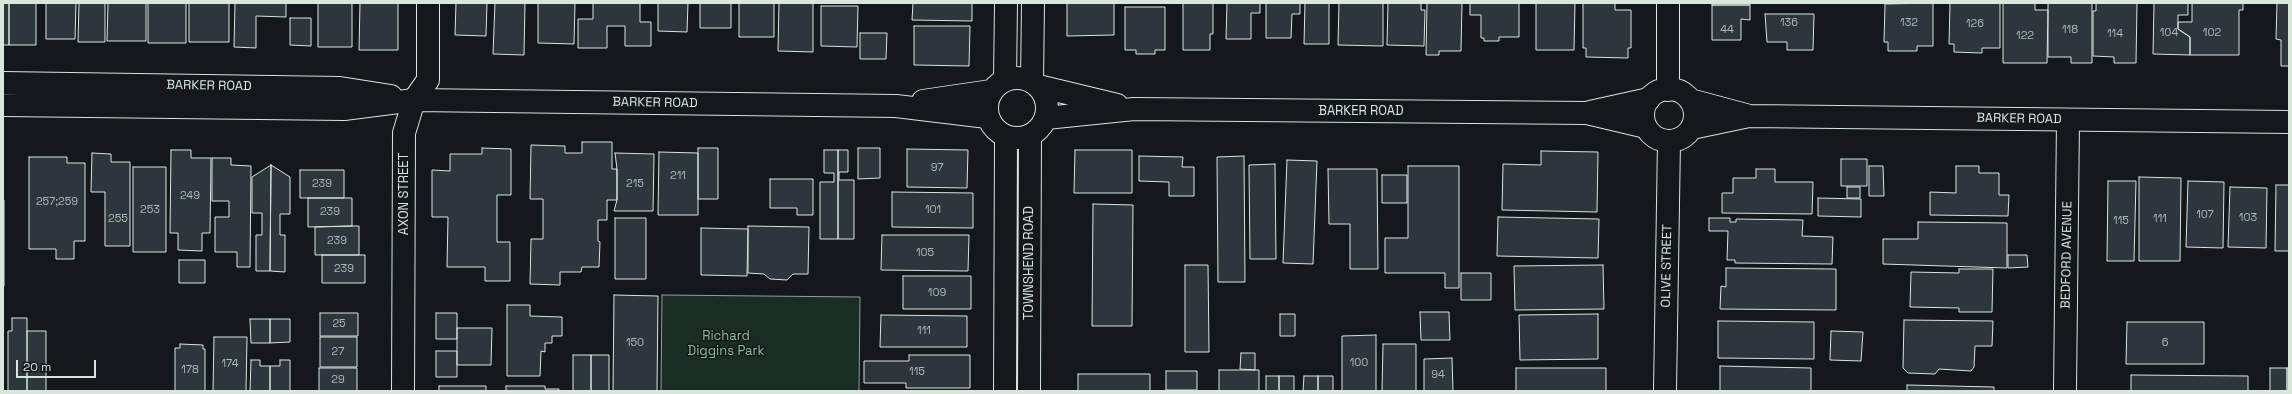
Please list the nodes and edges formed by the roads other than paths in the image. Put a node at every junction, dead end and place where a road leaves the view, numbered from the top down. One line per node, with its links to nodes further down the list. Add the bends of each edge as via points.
1 (428, 3): 9 (street, AXON STREET, via 428,80)
2 (1006, 3): 7 (street)
3 (1034, 3): 6 (street)
4 (1668, 3): 8 (street)
5 (3, 83): 9 (street, BARKER ROAD, via 340,88)
6 (1035, 84): 7 (street, via 1015,77); 13 (street, BARKER ROAD); 17 (street, via 1046,101)
7 (998, 86): 12 (street, BARKER ROAD); 16 (street, via 987,99)
8 (1659, 94): 10 (street, via 1677,91); 14 (street, BARKER ROAD); 20 (street, via 1644,113)
9 (414, 100): 11 (street, BARKER ROAD, via 344,109); 12 (street, BARKER ROAD); 25 (street, AXON STREET, via 404,133)
10 (1690, 100): 15 (street, BARKER ROAD); 21 (street, via 1695,114)
11 (3, 105)
12 (896, 106): 16 (street, BARKER ROAD)
13 (1134, 109): 14 (street, BARKER ROAD); 17 (street, BARKER ROAD)
14 (1587, 113): 20 (street, BARKER ROAD)
15 (1749, 116): 18 (street, BARKER ROAD); 21 (street, BARKER ROAD)
16 (987, 117): 23 (street, via 995,128)
17 (1046, 118): 22 (street)
18 (2068, 120): 19 (street, BARKER ROAD); 29 (street, BEDFORD AVENUE)
19 (2289, 122)
20 (1646, 127): 24 (street, via 1656,137)
21 (1692, 128): 24 (street, via 1682,138)
22 (1030, 135): 23 (street, via 1014,138); 27 (street, TOWNSHEND ROAD)
23 (1006, 136): 26 (street, TOWNSHEND ROAD)
24 (1669, 141): 28 (street, OLIVE STREET)
25 (403, 391)
26 (1005, 391)
27 (1029, 391)
28 (1666, 391)
29 (2065, 391)

